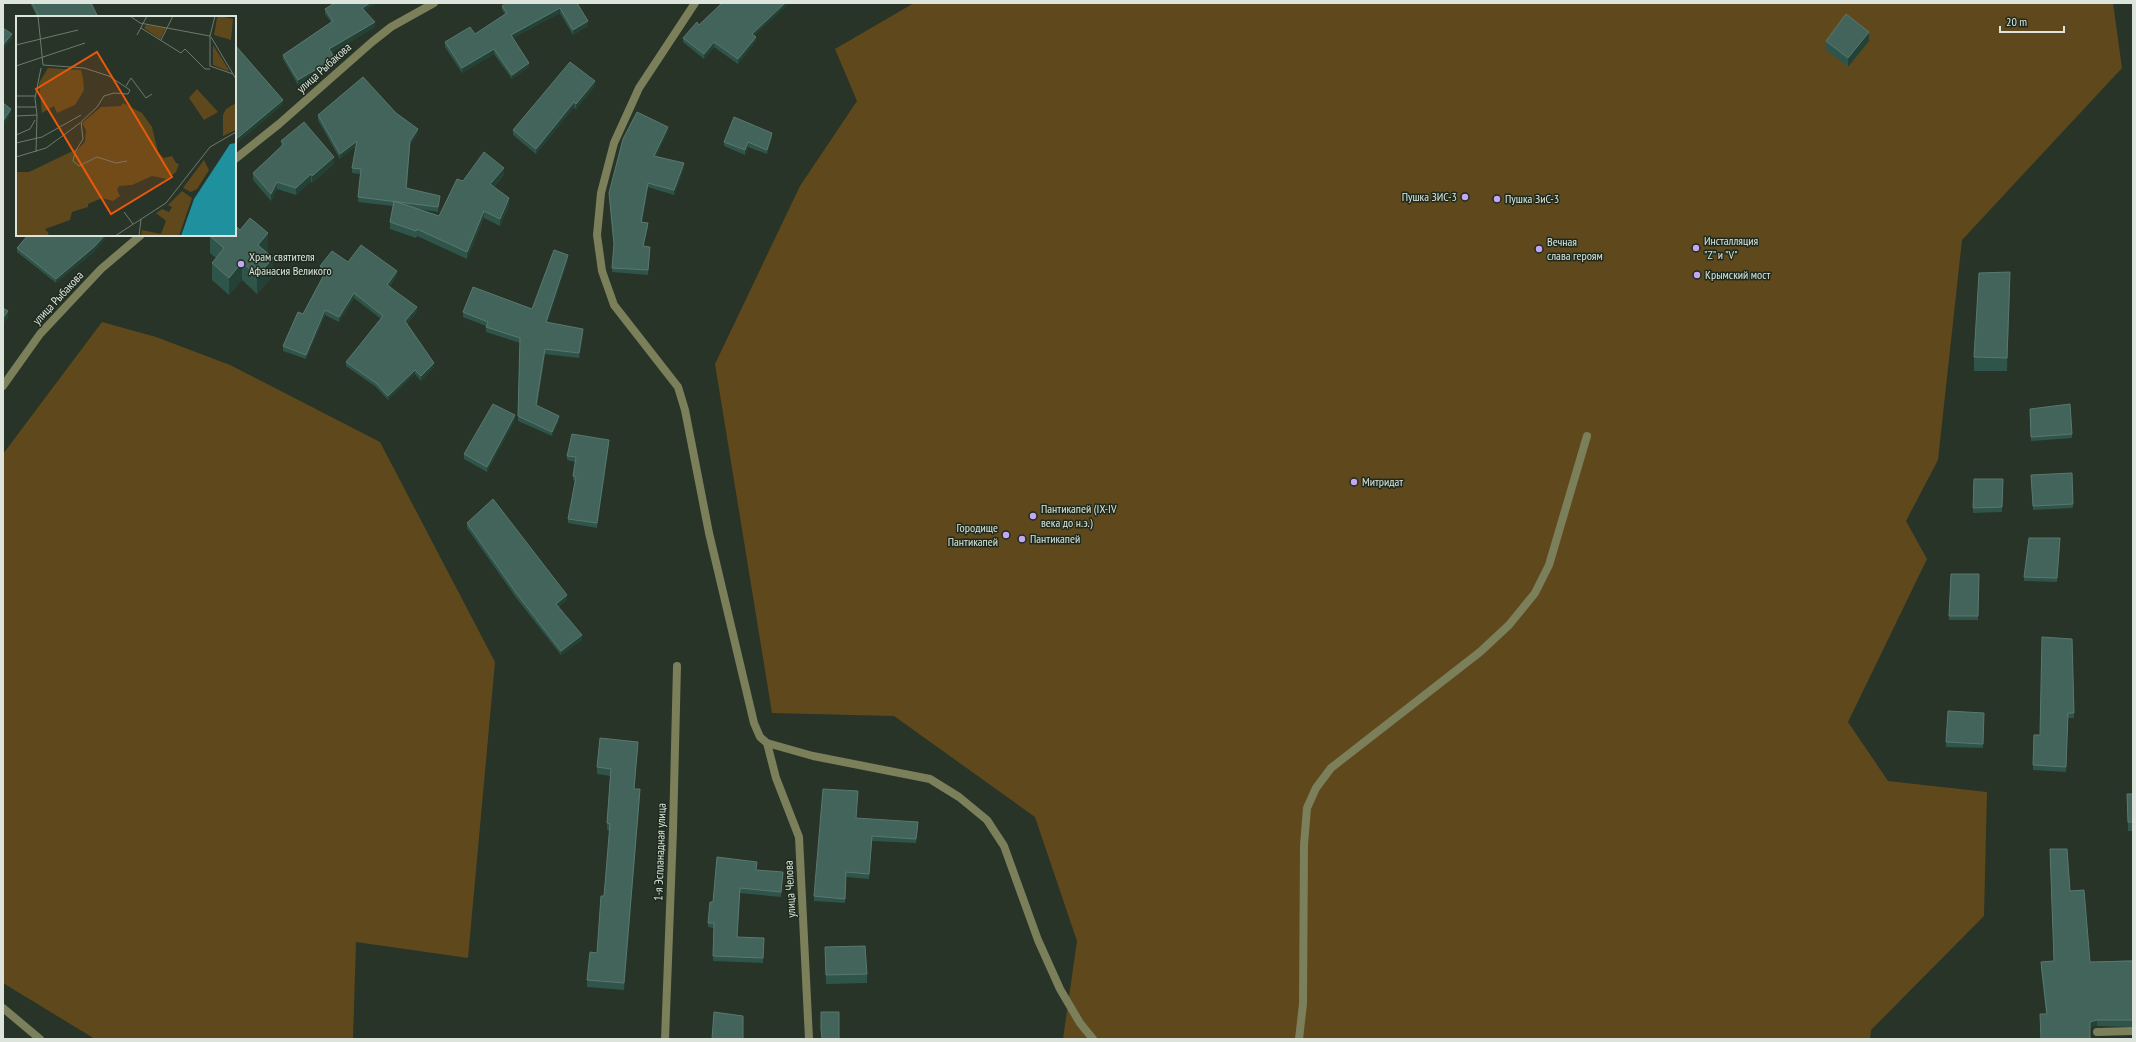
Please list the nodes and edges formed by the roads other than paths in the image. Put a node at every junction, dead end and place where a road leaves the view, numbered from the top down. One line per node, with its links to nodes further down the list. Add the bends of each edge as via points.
1 (434, 3): 3 (street, улица Рыбакова, via 391,27)
2 (695, 3): 8 (street, улица Челова, via 639,88 614,143 600,193 597,235 602,271 614,305 678,387 684,404 737,658 754,723 760,737)
3 (236, 158)
4 (140, 236): 5 (street, улица Рыбакова, via 101,270 40,334)
5 (3, 386)
6 (1587, 436): 16 (street, via 1549,565 1535,593 1509,625 1480,652 1330,768 1316,788 1307,808 1304,845 1303,1004)
7 (677, 666): 13 (street, 1-я Эспланадная улица)
8 (767, 744): 14 (street, улица Челова, via 776,778 799,837); 15 (street, via 813,756 930,779 959,797 987,820 1004,846 1038,940 1060,989)
9 (3, 1008): 12 (street)
10 (2133, 1031): 11 (street)
11 (2097, 1032)
12 (40, 1039)
13 (665, 1039)
14 (810, 1039)
15 (1092, 1039)
16 (1299, 1039)

